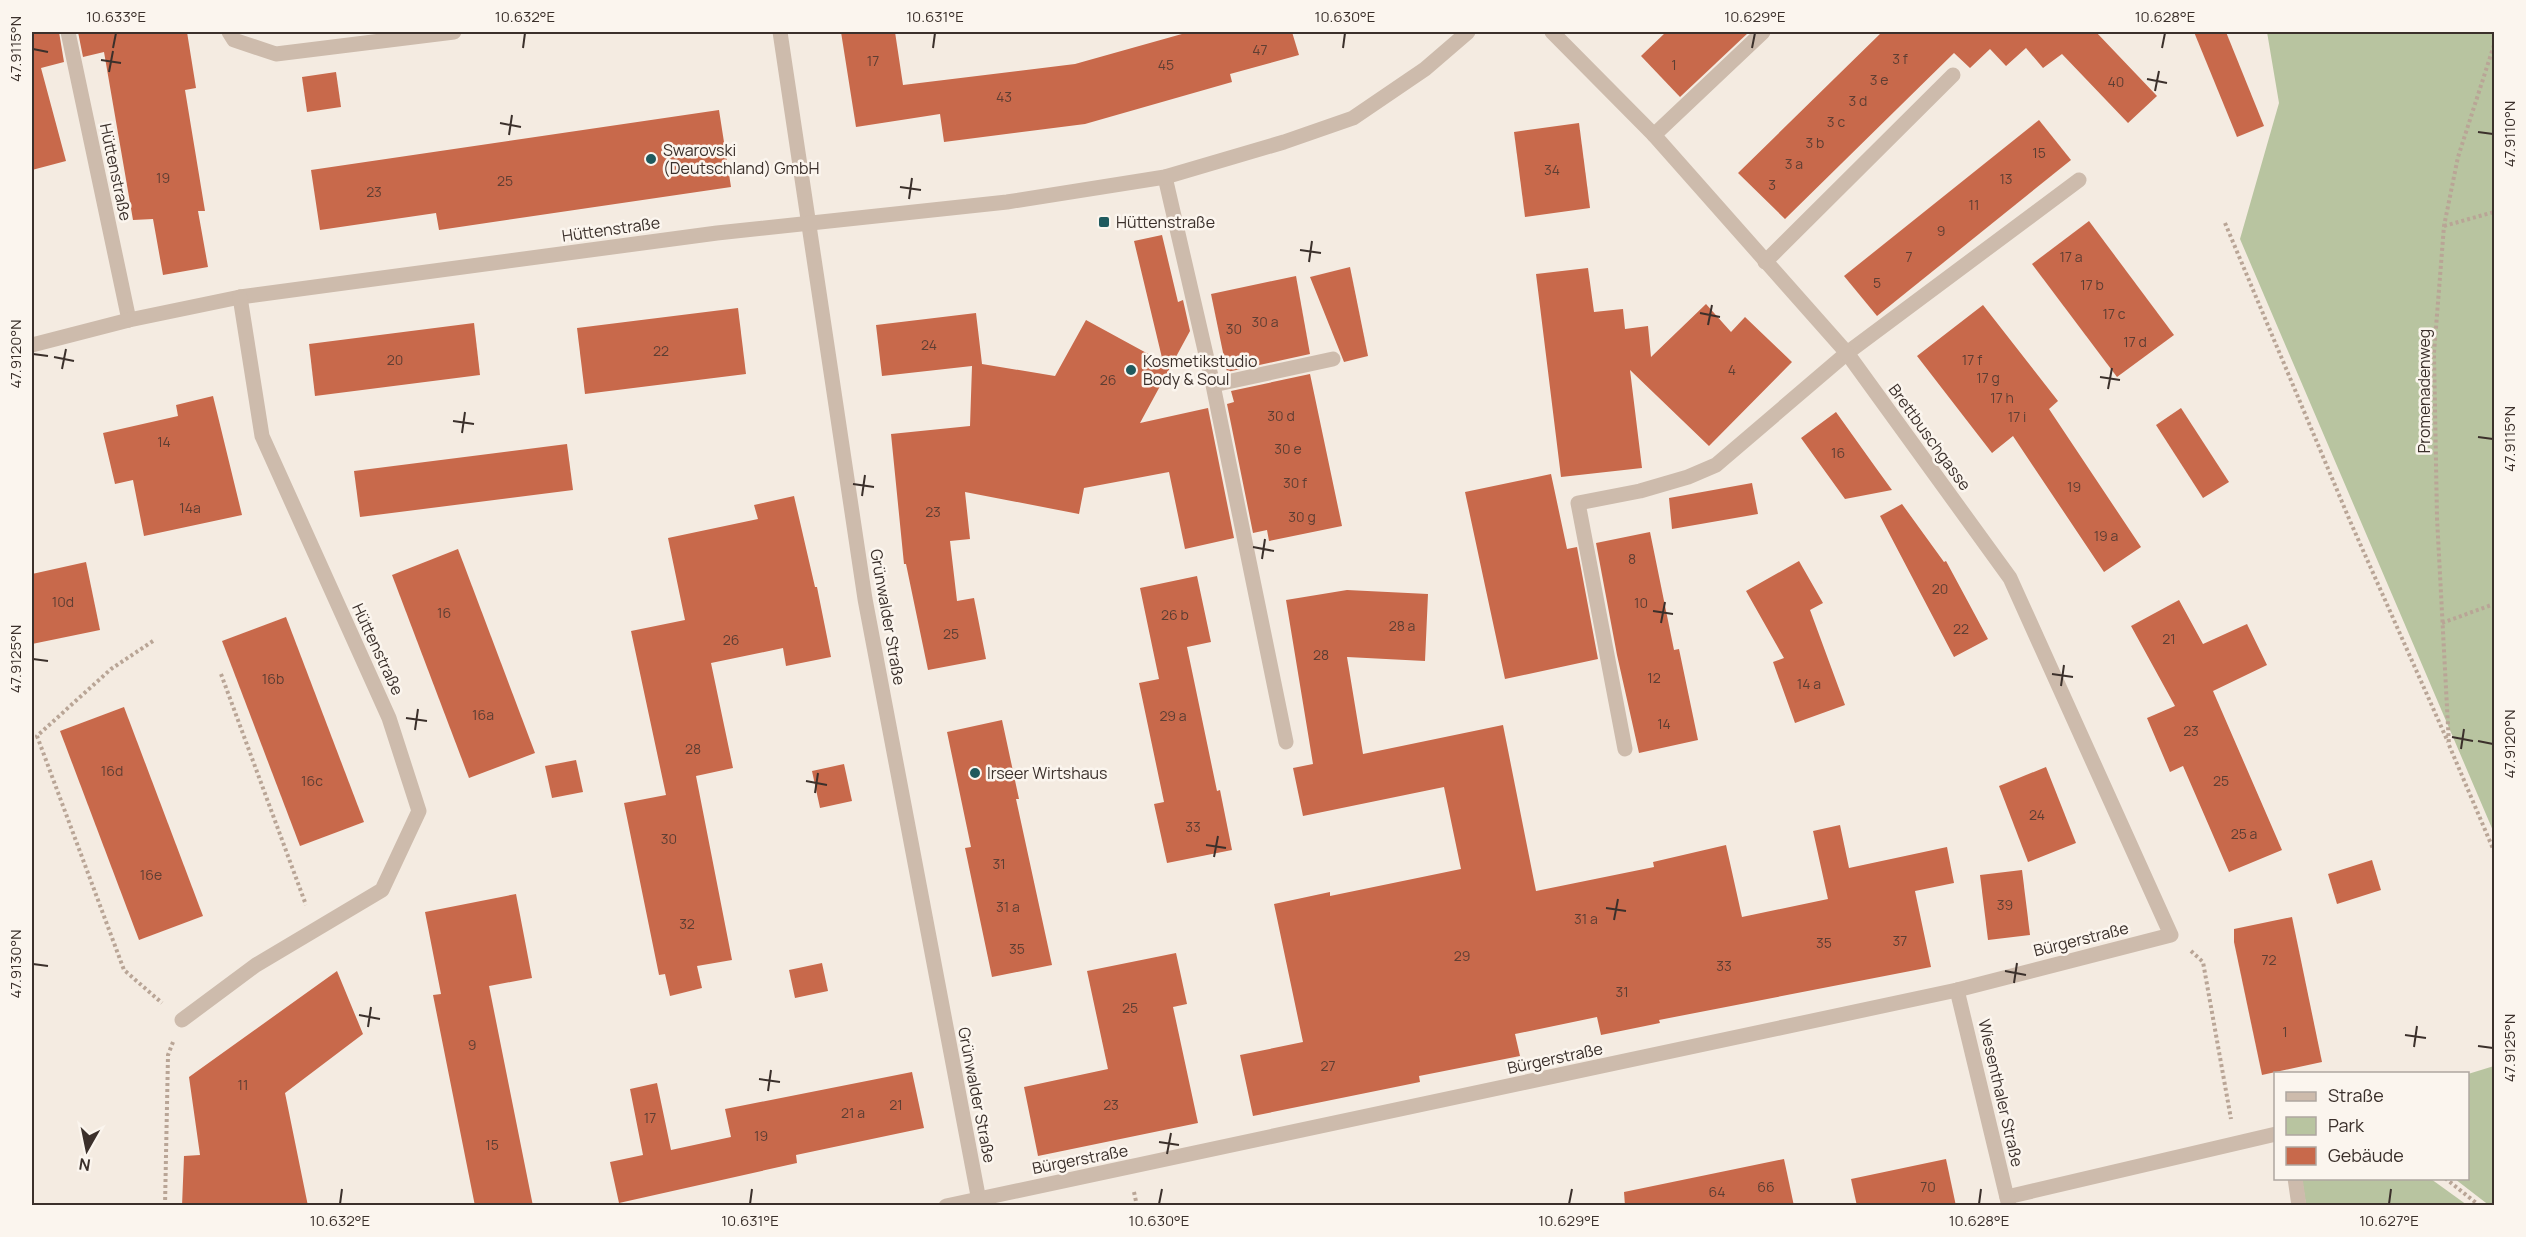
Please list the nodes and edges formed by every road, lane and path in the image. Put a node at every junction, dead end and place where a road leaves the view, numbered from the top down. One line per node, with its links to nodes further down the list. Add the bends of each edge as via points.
1 (68, 32): 19 (street, Hüttenstraße)
2 (230, 32): 3 (street, via 234,40 276,54)
3 (454, 32)
4 (780, 32): 14 (street, Grünwalder Straße)
5 (1468, 32): 11 (street, Hüttenstraße, via 1425,69 1353,118)
6 (1552, 32): 10 (street, Brettbuschgasse)
7 (1763, 32): 10 (street)
8 (2494, 45): 16 (path, Promenadenweg, via 2458,157)
9 (1953, 75): 17 (street)
10 (1654, 135): 17 (street, Brettbuschgasse)
11 (1165, 177): 14 (street, Hüttenstraße, via 1007,202); 23 (street)
12 (2079, 180): 21 (street)
13 (2494, 213): 16 (path)
14 (808, 222): 18 (street, Hüttenstraße); 41 (street, Grünwalder Straße, via 865,599)
15 (2225, 223): 29 (path, Promenadenweg)
16 (2444, 226): 25 (path, Promenadenweg, via 2434,353)
17 (1765, 262): 21 (street, Brettbuschgasse)
18 (240, 297): 19 (street, Hüttenstraße); 32 (street, Hüttenstraße, via 262,436 389,718 419,811 382,890)
19 (129, 320): 20 (street, Hüttenstraße)
20 (32, 345)
21 (1847, 353): 30 (street, via 1716,465 1640,492 1578,503); 33 (street, Brettbuschgasse, via 2010,578)
22 (1333, 359): 23 (street)
23 (1213, 385): 28 (street)
24 (2494, 604): 25 (path)
25 (2442, 623): 29 (path, Promenadenweg)
26 (153, 641): 35 (path, via 111,669 37,736 124,970)
27 (221, 674): 32 (path)
28 (1286, 742)
29 (2449, 745): 31 (path, Promenadenweg)
30 (1625, 749)
31 (2494, 851)
32 (315, 928): 35 (street, Hüttenstraße)
33 (2170, 935): 34 (street, Bürgerstraße); 37 (path, via 2203,962)
34 (1957, 990): 40 (street, Wiesenthaler Straße); 41 (street, Bürgerstraße)
35 (182, 1020): 42 (path, via 168,1055)
36 (2274, 1134): 37 (street)
37 (2235, 1143): 40 (street)
38 (2295, 1180): 44 (street)
39 (2446, 1180): 45 (path)
40 (2008, 1201)
41 (979, 1202): 43 (street, Bürgerstraße)
42 (165, 1206)
43 (946, 1206)
44 (2300, 1206)
45 (2481, 1206)

